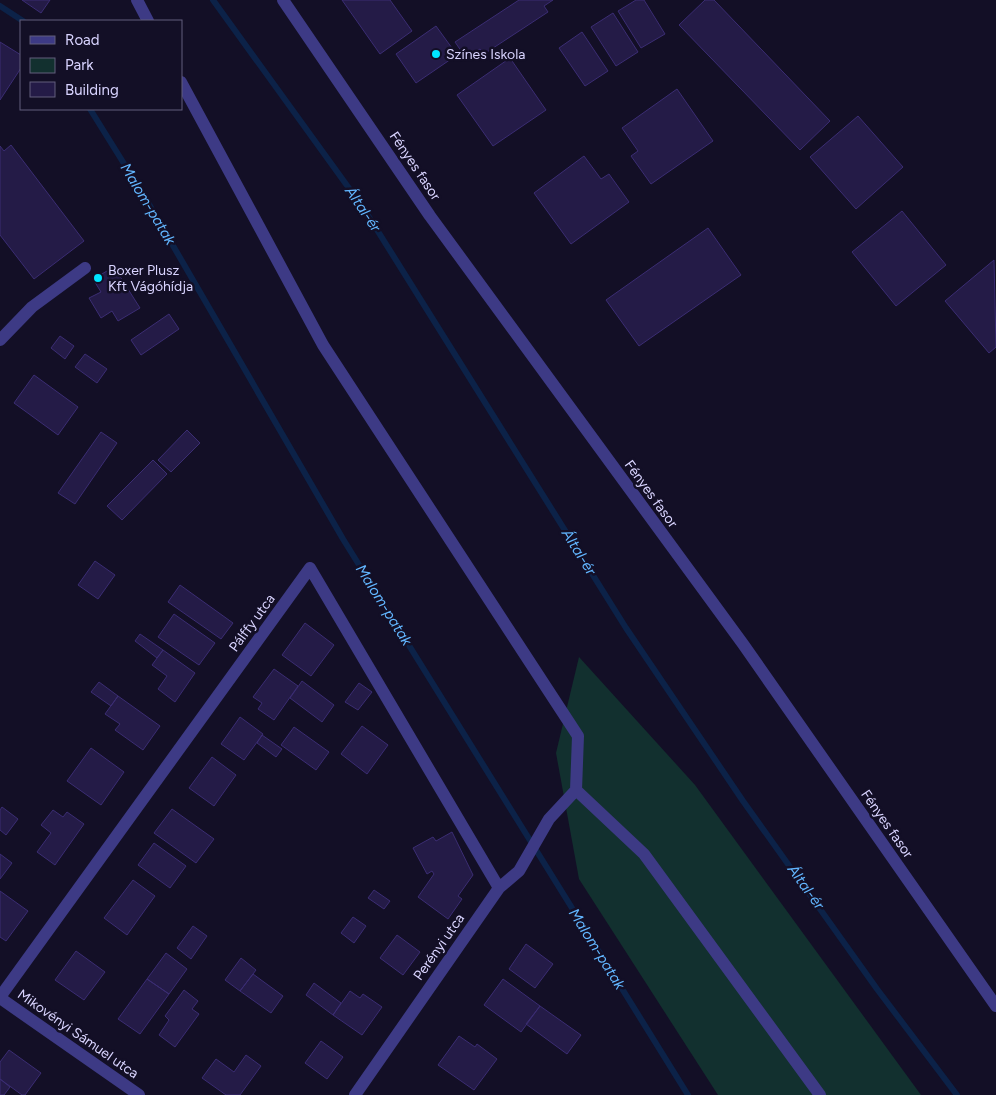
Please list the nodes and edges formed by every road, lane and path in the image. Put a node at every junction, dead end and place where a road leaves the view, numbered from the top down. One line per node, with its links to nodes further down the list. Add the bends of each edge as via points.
1 (137, 0): 3 (street)
2 (283, 0): 10 (street, Fényes fasor, via 430,216 743,644)
3 (147, 20)
4 (182, 84): 7 (street, via 324,345 578,736)
5 (85, 268): 6 (street, via 32,307)
6 (0, 340)
7 (576, 790): 8 (street, Perényi utca, via 549,819 519,871); 13 (street, via 644,854)
8 (499, 888): 9 (street, Pálffy utca, via 310,568); 12 (street, Perényi utca)
9 (0, 997): 11 (street, Mikovényi Sámuel utca)
10 (996, 1006)
11 (139, 1095)
12 (355, 1095)
13 (820, 1095)

